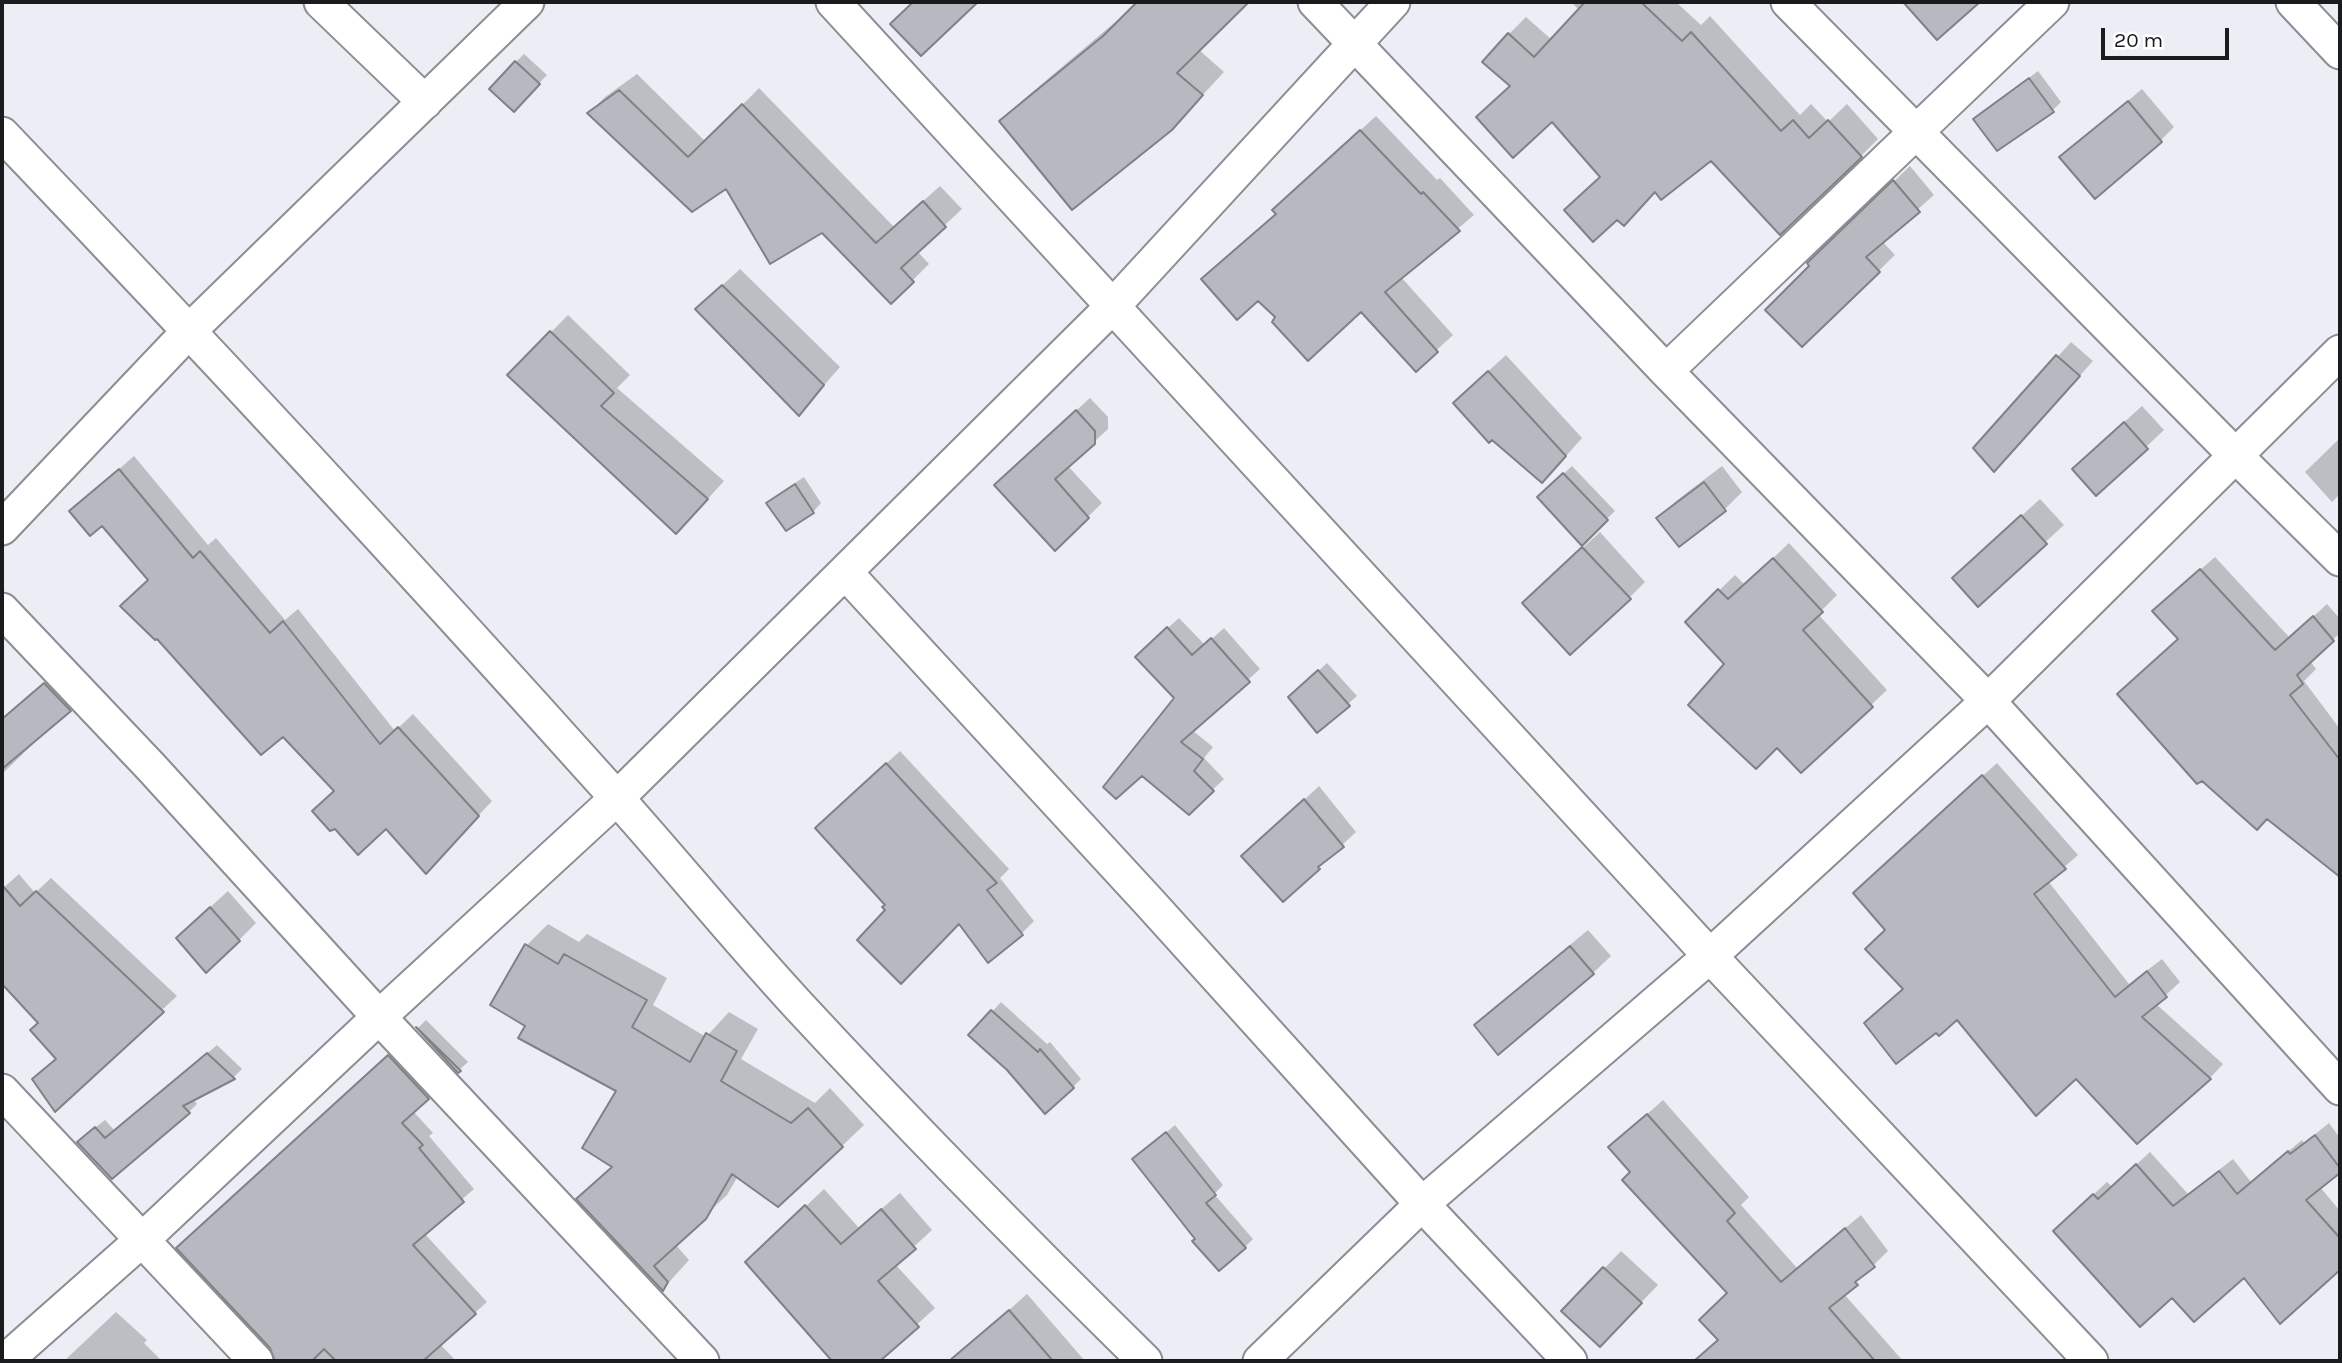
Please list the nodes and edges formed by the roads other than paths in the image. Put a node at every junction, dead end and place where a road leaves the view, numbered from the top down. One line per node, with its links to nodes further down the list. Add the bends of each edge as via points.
1 (321, 2): 11 (street)
2 (527, 2): 11 (street)
3 (833, 2): 14 (street)
4 (1315, 2): 9 (street)
5 (1393, 2): 9 (street)
6 (1788, 2): 12 (street)
7 (2052, 2): 12 (street)
8 (2293, 2): 10 (street)
9 (1355, 44): 14 (street); 17 (street)
10 (2340, 52)
11 (425, 102): 15 (street)
12 (1917, 132): 17 (street); 18 (street)
13 (2, 134): 15 (street)
14 (1113, 306): 21 (street); 25 (street)
15 (190, 330): 19 (street); 24 (street)
16 (2340, 352): 18 (street)
17 (1666, 371): 23 (street)
18 (2237, 457): 20 (street); 23 (street)
19 (2, 528)
20 (2340, 559)
21 (845, 572): 24 (street); 29 (street)
22 (2, 610): 26 (street)
23 (1988, 701): 25 (street); 27 (street)
24 (617, 798): 26 (street); 34 (street, via 796,1003 1005,1224)
25 (1710, 956): 29 (street); 37 (street)
26 (379, 1017): 30 (street); 33 (street)
27 (2340, 1088)
28 (2, 1091): 30 (street)
29 (1422, 1204): 35 (street); 36 (street)
30 (143, 1239): 31 (street); 32 (street)
31 (5, 1361)
32 (256, 1361)
33 (702, 1361)
34 (1145, 1361)
35 (1260, 1361)
36 (1570, 1361)
37 (2091, 1361)

